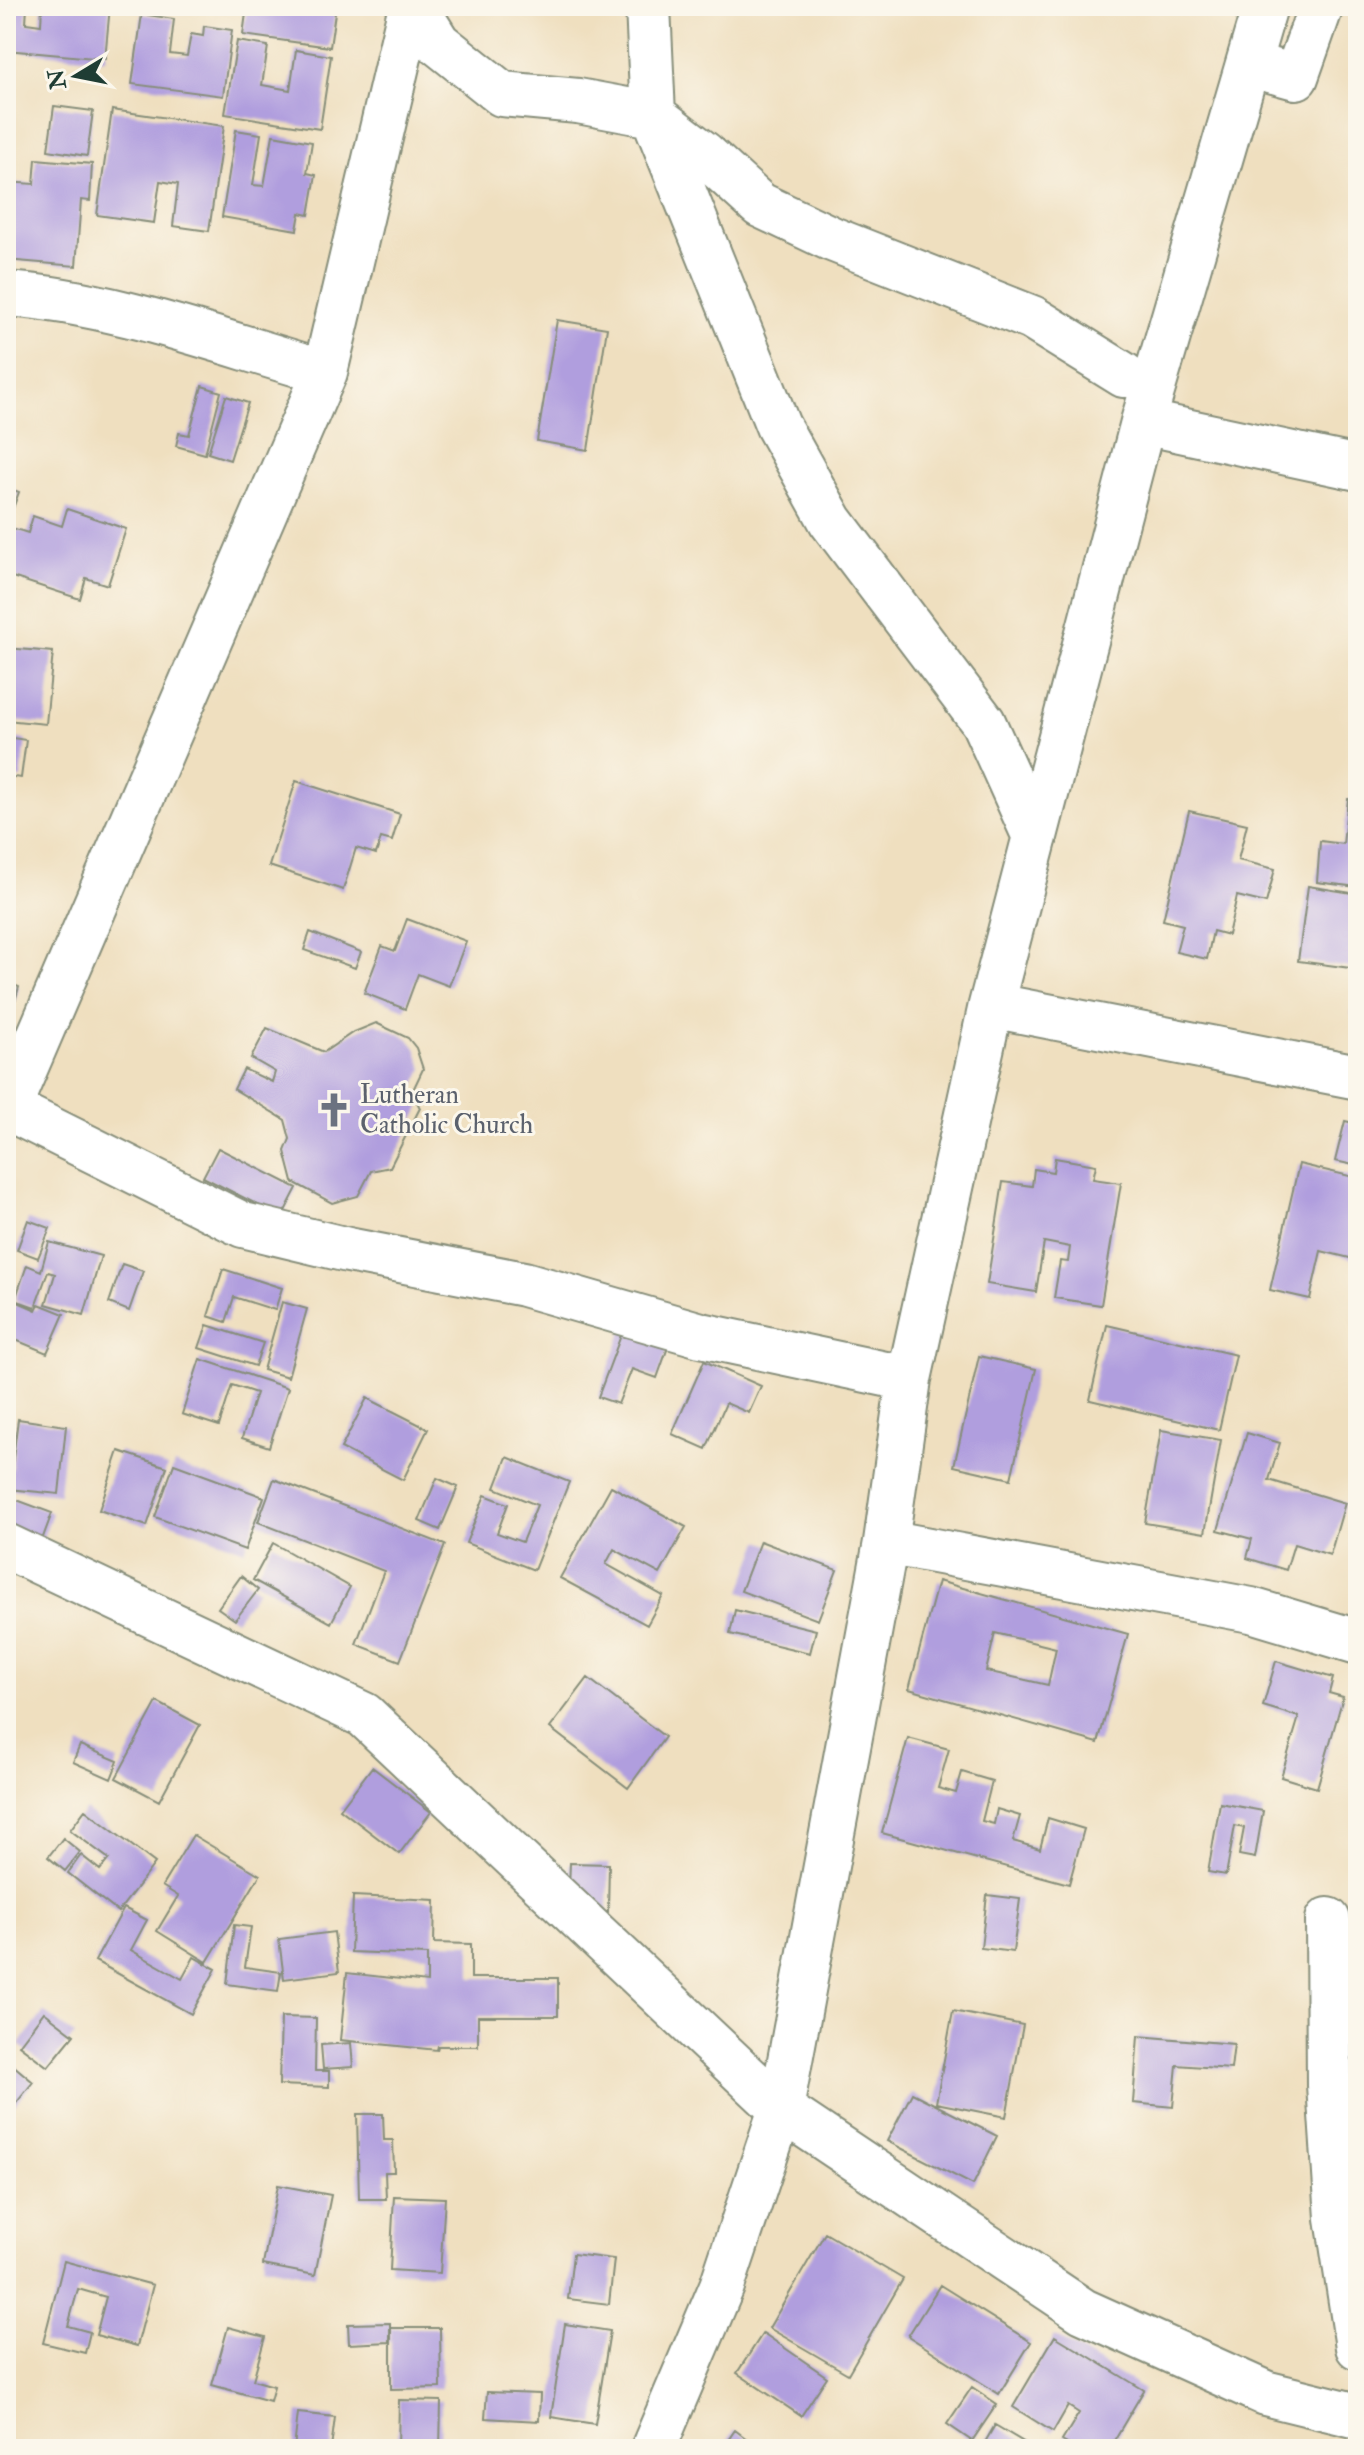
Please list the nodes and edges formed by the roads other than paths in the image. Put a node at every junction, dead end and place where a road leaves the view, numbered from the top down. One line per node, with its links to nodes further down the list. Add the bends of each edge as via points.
1 (413, 6): 6 (street, via 438,43 502,94); 8 (street)
2 (648, 6): 6 (street)
3 (1265, 6): 5 (street)
4 (1321, 6): 5 (street, via 1296,77)
5 (1248, 64): 10 (street)
6 (653, 115): 9 (street, via 760,205 1032,318); 12 (street, via 778,426 831,521 983,722)
7 (6, 294): 8 (street, via 41,296 169,327)
8 (325, 372): 15 (street)
9 (1124, 375)
10 (1143, 422): 11 (street); 12 (street)
11 (1358, 468)
12 (1035, 837): 13 (street)
13 (991, 1005): 14 (street); 16 (street)
14 (1358, 1077)
15 (7, 1110): 16 (street, via 243,1225 524,1284 701,1335)
16 (909, 1379): 17 (street)
17 (886, 1542): 19 (street, via 1251,1610); 21 (street)
18 (6, 1546): 21 (street, via 364,1715)
19 (1358, 1642)
20 (1328, 1920): 22 (street, via 1330,2100 1338,2218)
21 (781, 2109): 23 (street, via 1083,2311 1265,2393); 24 (street, via 722,2286)
22 (1358, 2347)
23 (1358, 2416)
24 (653, 2449)

